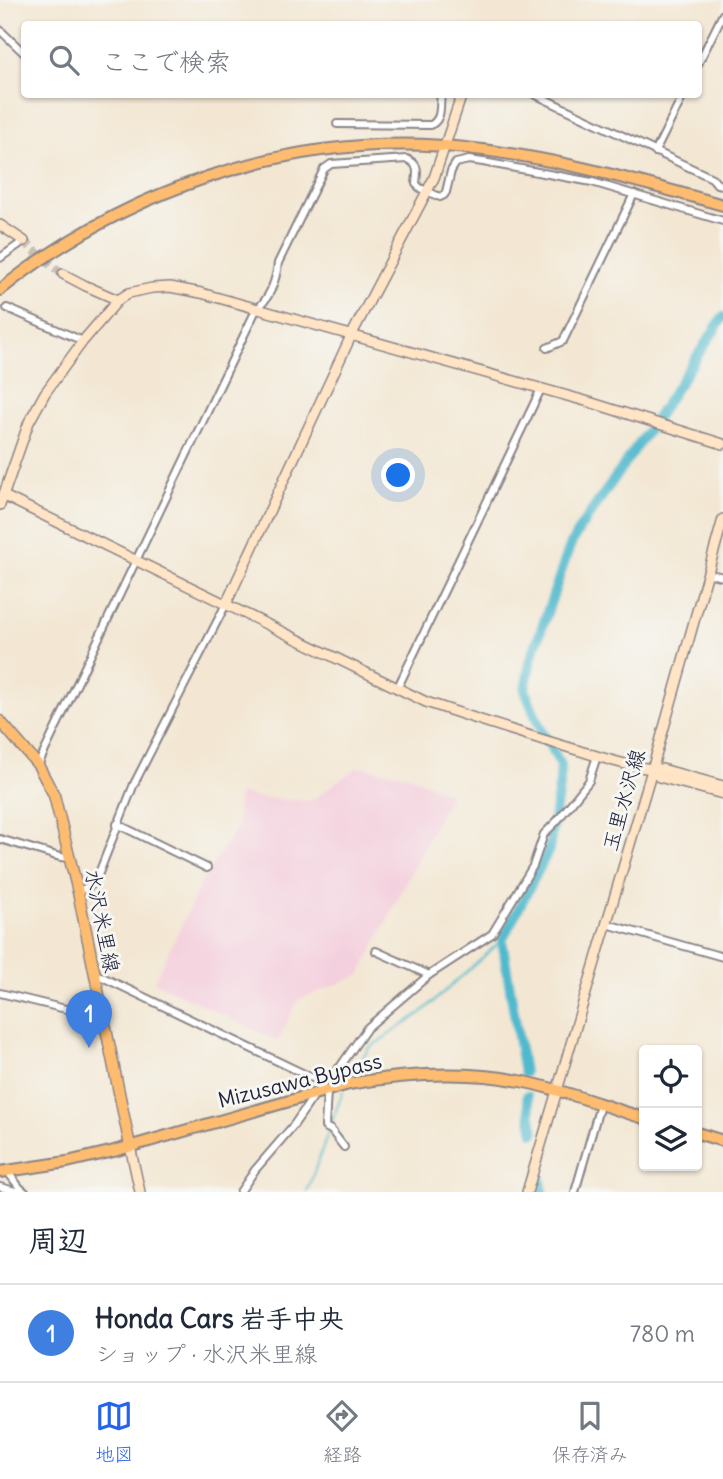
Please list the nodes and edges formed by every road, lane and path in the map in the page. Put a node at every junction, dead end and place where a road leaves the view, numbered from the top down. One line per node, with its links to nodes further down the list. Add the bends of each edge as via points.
1 (723, 14): 4 (street)
2 (0, 30): 3 (street)
3 (21, 50)
4 (702, 56)
5 (441, 98): 9 (street, via 439,117 431,125)
6 (461, 98): 10 (street)
7 (542, 98): 11 (street)
8 (682, 98): 11 (street)
9 (337, 124)
10 (444, 146): 13 (street); 15 (highway, via 557,162); 18 (highway, via 347,147 242,166 174,188)
11 (655, 152): 12 (street)
12 (723, 185)
13 (427, 192): 14 (street, via 444,195 453,167 469,160); 26 (street, via 416,184 418,167 407,159 331,164 319,178 278,263 276,278); 27 (street)
14 (634, 194): 16 (street); 29 (street, via 564,341)
15 (723, 205)
16 (723, 221)
17 (0, 225): 19 (street)
18 (77, 235): 22 (highway); 23 (highway)
19 (24, 241): 20 (street)
20 (0, 258)
21 (63, 274): 24 (street)
22 (0, 282)
23 (0, 290)
24 (118, 300): 26 (street, via 140,289 170,287); 28 (street)
25 (7, 308): 28 (street)
26 (256, 310): 27 (street); 34 (street)
27 (351, 336): 30 (street); 37 (street)
28 (83, 341): 32 (street, via 29,422)
29 (547, 348)
30 (541, 388): 31 (street); 38 (street)
31 (723, 444)
32 (2, 500): 34 (street)
33 (723, 519): 35 (street, 玉里水沢線)
34 (136, 561): 37 (street); 41 (street)
35 (707, 573): 36 (street); 42 (street, 玉里水沢線)
36 (723, 577)
37 (226, 604): 38 (street); 45 (street)
38 (397, 689): 40 (street, via 448,710)
39 (0, 721): 41 (main road, 水沢米里線)
40 (597, 756): 42 (street); 54 (street, via 589,781 544,834 533,866 492,934)
41 (38, 765): 47 (main road, 水沢米里線, via 54,795)
42 (652, 770): 43 (street); 44 (street, via 659,777); 50 (street, 玉里水沢線)
43 (723, 786)
44 (723, 794)
45 (117, 824): 48 (street); 49 (street, via 93,884)
46 (0, 839): 47 (street)
47 (70, 858): 49 (main road, 水沢米里線)
48 (207, 868)
49 (78, 892): 53 (main road, 水沢米里線)
50 (607, 924): 52 (street); 58 (street, 玉里水沢線)
51 (376, 951): 54 (street)
52 (723, 957)
53 (93, 973): 56 (main road, 水沢米里線); 57 (street)
54 (429, 975): 57 (street, via 368,1028)
55 (0, 993): 56 (street, via 82,1013)
56 (101, 1009): 63 (main road, 水沢米里線)
57 (322, 1089): 58 (highway, Mizusawa Bypass, via 388,1077 449,1075 498,1078); 63 (highway, Mizusawa Bypass); 64 (street, via 325,1127); 70 (street)
58 (558, 1091): 59 (highway, Mizusawa Bypass); 71 (street, 玉里水沢線)
59 (600, 1105): 60 (highway, Mizusawa Bypass); 72 (street)
60 (639, 1117)
61 (702, 1135): 62 (highway)
62 (723, 1141)
63 (130, 1146): 65 (highway, Mizusawa Bypass, via 67,1162); 69 (street)
64 (344, 1147)
65 (3, 1171): 68 (street)
66 (0, 1187): 67 (street)
67 (19, 1192)
68 (25, 1192)
69 (140, 1192)
70 (240, 1192)
71 (527, 1192)
72 (575, 1192)

